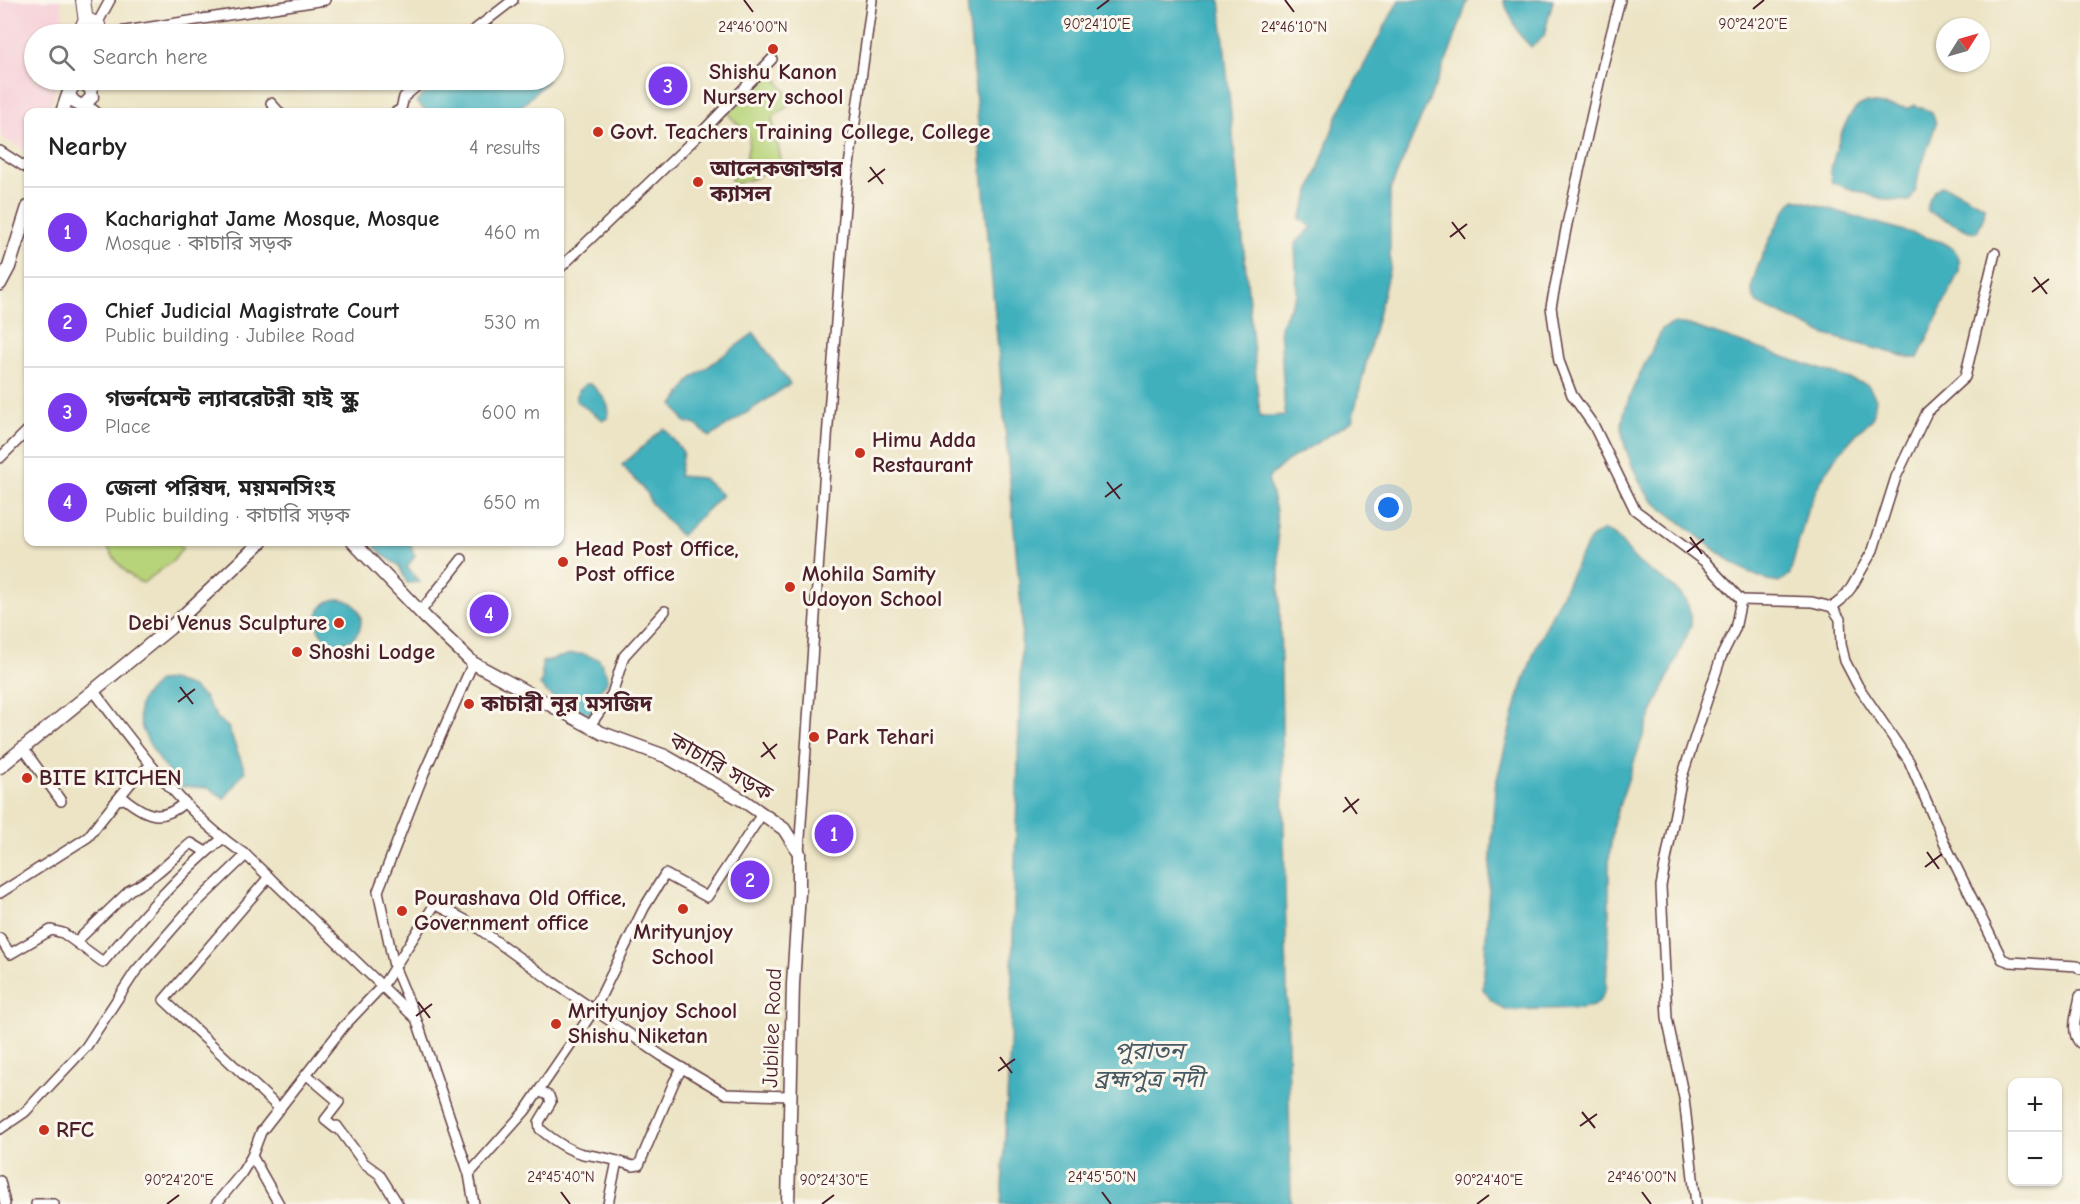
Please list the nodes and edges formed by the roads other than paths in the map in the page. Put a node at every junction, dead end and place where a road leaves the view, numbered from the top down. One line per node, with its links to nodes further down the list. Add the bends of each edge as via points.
1 (83, 0): 7 (highway)
2 (110, 0): 8 (street)
3 (325, 0): 9 (street)
4 (513, 0): 10 (street)
5 (872, 0): 48 (street, via 847,180)
6 (1620, 0): 32 (street, via 1598,84 1551,307 1559,361 1572,395 1594,426 1635,510 1706,562)
7 (92, 24)
8 (97, 24)
9 (140, 24)
10 (481, 24)
11 (772, 59): 25 (street)
12 (70, 90): 17 (main road)
13 (71, 90): 15 (main road, via 71,99)
14 (412, 90): 20 (street, via 404,97)
15 (89, 100): 18 (main road)
16 (272, 103): 19 (street)
17 (65, 108)
18 (72, 108)
19 (276, 108)
20 (400, 108)
21 (0, 151): 22 (street)
22 (24, 166)
23 (24, 220): 26 (main road)
24 (1995, 253): 33 (street, via 1965,377 1927,412 1896,477 1873,550 1851,588)
25 (564, 264)
26 (0, 284)
27 (24, 434): 28 (street)
28 (0, 458)
29 (257, 546): 37 (main road, via 170,628)
30 (357, 546): 35 (main road, কাচারি সড়ক)
31 (462, 559): 35 (street)
32 (1741, 600): 33 (street, via 1812,602); 80 (street, via 1735,629 1721,657 1682,777 1661,886 1667,1017 1684,1098)
33 (1832, 607): 55 (street, via 1839,619 1845,661 1909,761 2002,959)
34 (665, 610): 38 (street, via 624,656 612,694)
35 (420, 612): 36 (main road, কাচারি সড়ক)
36 (473, 663): 38 (main road, কাচারি সড়ক); 54 (street, via 378,891)
37 (93, 690): 39 (main road); 41 (street)
38 (589, 727): 45 (main road, কাচারি সড়ক, via 665,756)
39 (23, 748): 40 (main road); 43 (street)
40 (0, 766)
41 (150, 766): 42 (street); 44 (street)
42 (117, 800): 44 (street, via 125,799 144,813 156,814 170,814); 51 (street, via 88,837)
43 (61, 801)
44 (185, 802): 46 (street)
45 (762, 814): 48 (main road, কাচারি সড়ক, via 784,829); 58 (street, via 707,897 665,874)
46 (222, 839): 47 (street); 49 (street)
47 (206, 852): 53 (street, via 191,843 130,890); 53 (street, via 103,962)
48 (799, 853): 64 (main road, Jubilee Road)
49 (246, 855): 50 (street); 66 (street, via 188,911 135,972 86,1047 25,1112)
50 (269, 877): 56 (street); 65 (street, via 164,1000)
51 (0, 893)
52 (0, 938): 53 (street, via 10,954 51,930)
53 (76, 942)
54 (394, 966): 56 (street); 58 (street, via 435,904 471,923); 59 (street)
55 (2080, 969)
56 (383, 985): 59 (street); 62 (street, via 344,1026)
57 (2080, 996): 60 (street, via 2074,1030)
58 (594, 1010): 61 (street); 63 (street)
59 (417, 1021): 69 (street)
60 (2080, 1043)
61 (682, 1068): 64 (street, via 726,1094); 68 (street, via 639,1165)
62 (307, 1075): 65 (street); 76 (street, via 339,1102 325,1120 337,1126 364,1163 379,1174)
63 (539, 1090): 68 (street, via 551,1102 539,1122 540,1129 572,1150); 69 (street)
64 (791, 1096): 79 (main road, Jubilee Road)
65 (280, 1109): 67 (street, via 261,1132)
66 (0, 1129)
67 (252, 1156): 74 (street); 75 (street)
68 (617, 1161): 78 (street)
69 (469, 1174): 77 (street)
70 (0, 1181): 71 (street)
71 (5, 1204)
72 (36, 1204): 73 (street)
73 (54, 1204)
74 (216, 1204)
75 (279, 1204)
76 (398, 1204)
77 (474, 1204)
78 (608, 1204)
79 (788, 1204)
80 (1696, 1204)

